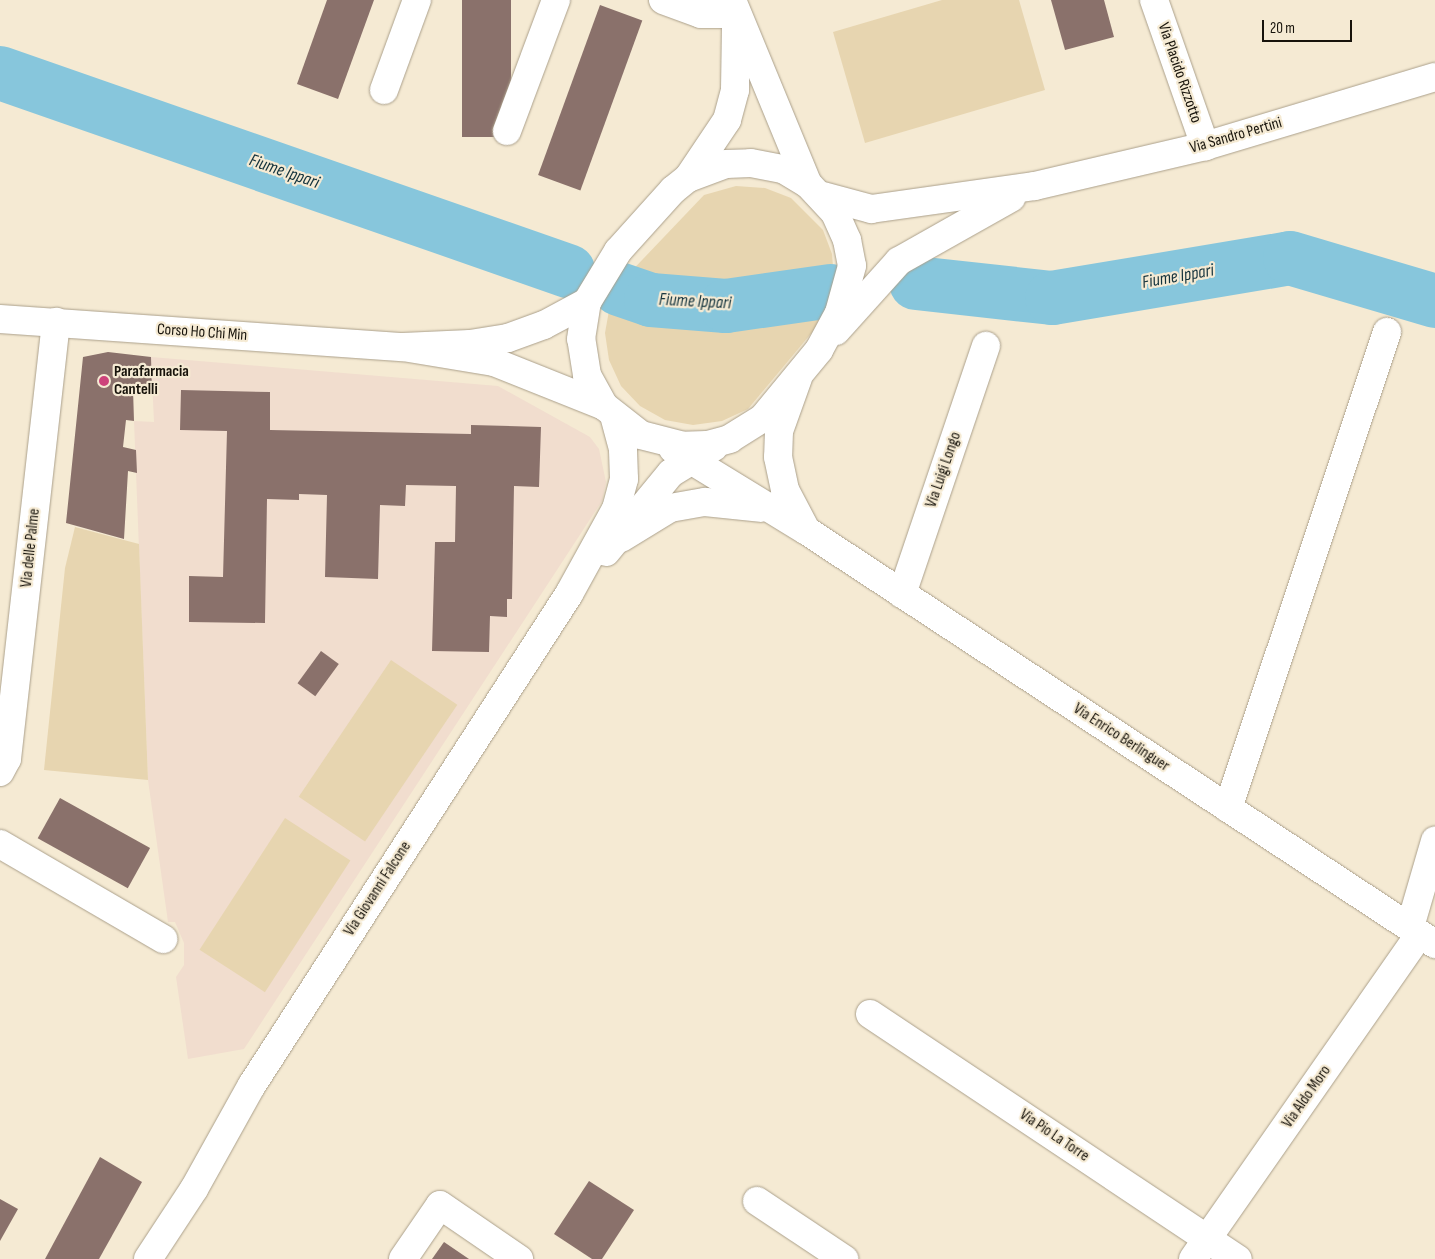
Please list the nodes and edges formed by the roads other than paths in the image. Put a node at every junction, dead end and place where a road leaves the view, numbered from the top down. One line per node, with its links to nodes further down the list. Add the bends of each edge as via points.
1 (417, 0): 7 (street)
2 (556, 0): 8 (street)
3 (663, 0): 5 (street, via 701,14)
4 (1154, 0): 9 (street, Via Placido Rizzotto)
5 (734, 7): 10 (street, via 735,90 727,120); 12 (street)
6 (1435, 77): 9 (street, Via Sandro Pertini)
7 (384, 90)
8 (508, 131)
9 (1205, 146): 11 (street, Via Sandro Pertini)
10 (688, 178): 12 (street, via 726,164 751,163 783,170); 13 (street, via 618,251)
11 (1035, 186): 12 (street, via 871,210); 19 (street, via 980,212 899,261)
12 (815, 190): 19 (street, via 847,240 852,266 839,313)
13 (587, 302): 18 (street, via 544,325 508,338 470,344); 21 (street, via 580,339 587,375)
14 (0, 320): 15 (street, Corso Ho Chi Min)
15 (56, 322): 18 (street, Corso Ho Chi Min); 30 (street, Via delle Palme)
16 (1387, 332): 31 (street)
17 (986, 346): 29 (street, Via Luigi Longo)
18 (403, 347): 21 (street, via 494,362)
19 (819, 350): 20 (street)
20 (798, 378): 22 (street, via 763,418); 26 (street, via 779,431 778,457 785,490)
21 (609, 410): 23 (street, via 641,435); 28 (street, via 623,449 624,479 616,509)
22 (730, 439): 23 (street, via 707,445); 24 (street)
23 (665, 444): 24 (street, Via Enrico Berlinguer)
24 (691, 460): 25 (street, Via Enrico Berlinguer); 27 (street, via 659,485)
25 (773, 510): 26 (street, Via Enrico Berlinguer); 27 (street, via 705,502 670,508)
26 (807, 532): 29 (street, Via Enrico Berlinguer)
27 (616, 541): 28 (street)
28 (569, 594): 37 (street, Via Giovanni Falcone, via 252,1085)
29 (902, 594): 31 (street, Via Enrico Berlinguer)
30 (2, 763)
31 (1228, 808): 34 (street, Via Enrico Berlinguer)
32 (1435, 841): 34 (street, Via Aldo Moro)
33 (0, 844): 35 (street)
34 (1422, 935): 39 (street, Via Aldo Moro)
35 (163, 939)
36 (870, 1014): 39 (street, Via Pio La Torre)
37 (194, 1189): 40 (street); 41 (street)
38 (757, 1201): 44 (street)
39 (1201, 1249): 45 (street, Via Pio La Torre)
40 (148, 1259)
41 (167, 1259)
42 (403, 1259): 43 (street, via 440,1206)
43 (519, 1259)
44 (844, 1259)
45 (1238, 1259)

